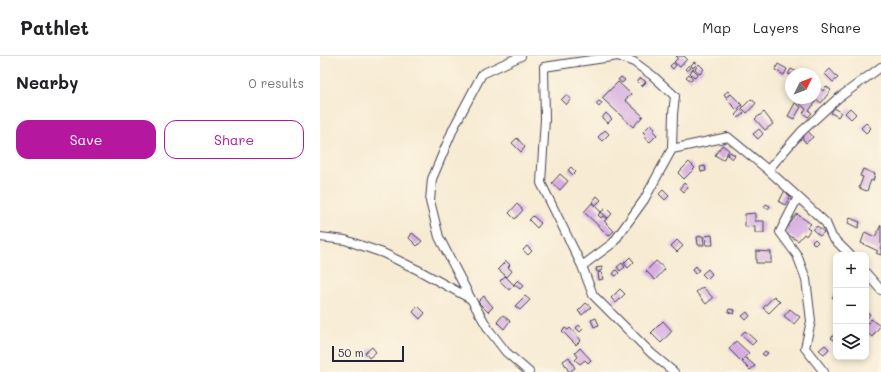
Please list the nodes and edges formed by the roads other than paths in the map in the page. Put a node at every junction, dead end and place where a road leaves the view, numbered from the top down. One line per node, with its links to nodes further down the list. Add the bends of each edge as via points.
1 (521, 56): 12 (street, via 482,74 454,127 432,179 430,201 439,236)
2 (618, 56): 4 (street, via 634,62 675,96); 9 (street, via 544,67 545,119 541,183)
3 (881, 66): 5 (street, via 837,99 801,132)
4 (672, 149): 5 (street, via 728,137); 9 (street, via 644,200 613,243)
5 (768, 170): 6 (street)
6 (798, 197): 8 (street, via 826,223 832,237); 15 (street, via 780,232 797,255 806,279 811,321 805,348)
7 (320, 237): 12 (street, via 345,240 383,253)
8 (847, 252)
9 (582, 266): 14 (street, via 593,295 651,353)
10 (869, 276): 11 (street)
11 (881, 290)
12 (471, 299): 13 (street, via 489,330 506,352)
13 (529, 372)
14 (674, 372)
15 (824, 372)

